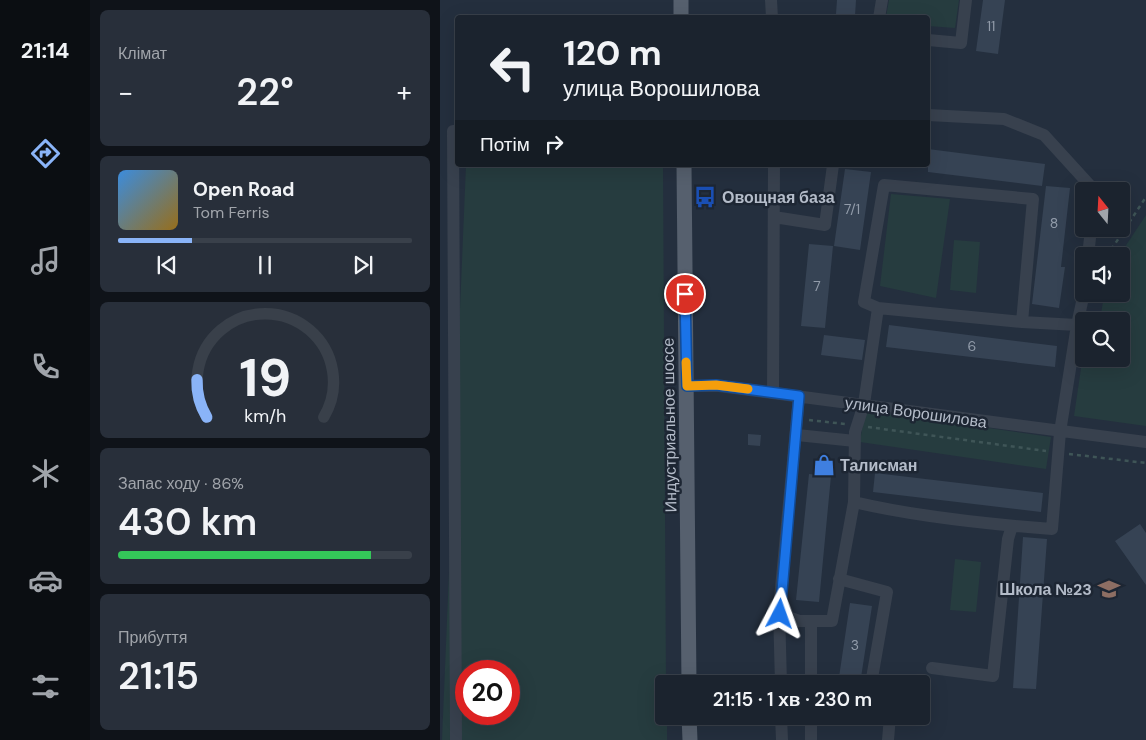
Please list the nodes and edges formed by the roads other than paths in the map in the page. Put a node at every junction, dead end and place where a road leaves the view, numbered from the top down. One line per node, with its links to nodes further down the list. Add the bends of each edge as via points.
1 (681, 0): 5 (main road)
2 (771, 0): 6 (street)
3 (882, 0): 7 (street)
4 (966, 0): 8 (street, via 961,42)
5 (681, 15)
6 (772, 15)
7 (880, 15)
8 (930, 40)
9 (930, 115): 14 (street, via 1004,119 1044,135)
10 (455, 131): 42 (street)
11 (684, 167): 20 (main road, Индустриальное шоссе)
12 (774, 167): 15 (street)
13 (833, 167): 15 (street, via 825,225)
14 (1087, 182)
15 (774, 217): 21 (street)
16 (878, 308): 17 (street); 17 (street, via 864,302 884,185 1023,198 1033,199); 23 (street)
17 (1022, 322): 18 (street)
18 (1075, 325)
19 (1075, 338): 24 (street)
20 (687, 386): 21 (street, улица Ворошилова, via 716,385); 34 (main road, Индустриальное шоссе)
21 (773, 393): 22 (street, улица Ворошилова)
22 (799, 396): 23 (street, улица Ворошилова); 25 (street)
23 (864, 404): 24 (street, улица Ворошилова); 26 (street)
24 (1060, 432): 27 (street, улица Ворошилова); 29 (street, via 1052,529)
25 (797, 435): 26 (street); 31 (street)
26 (855, 440): 28 (street)
27 (1146, 442)
28 (854, 502): 29 (street); 30 (street)
29 (1012, 526): 33 (street, via 993,676)
30 (839, 579): 32 (street, via 832,621); 37 (street, via 886,592)
31 (780, 614): 32 (street, via 798,621); 35 (street)
32 (811, 621): 36 (street)
33 (932, 668)
34 (689, 675)
35 (781, 675)
36 (811, 675)
37 (872, 675)
38 (690, 725): 43 (main road)
39 (781, 725): 44 (street)
40 (811, 725): 45 (street)
41 (889, 725): 46 (street)
42 (456, 740)
43 (690, 740)
44 (782, 740)
45 (811, 740)
46 (888, 740)

